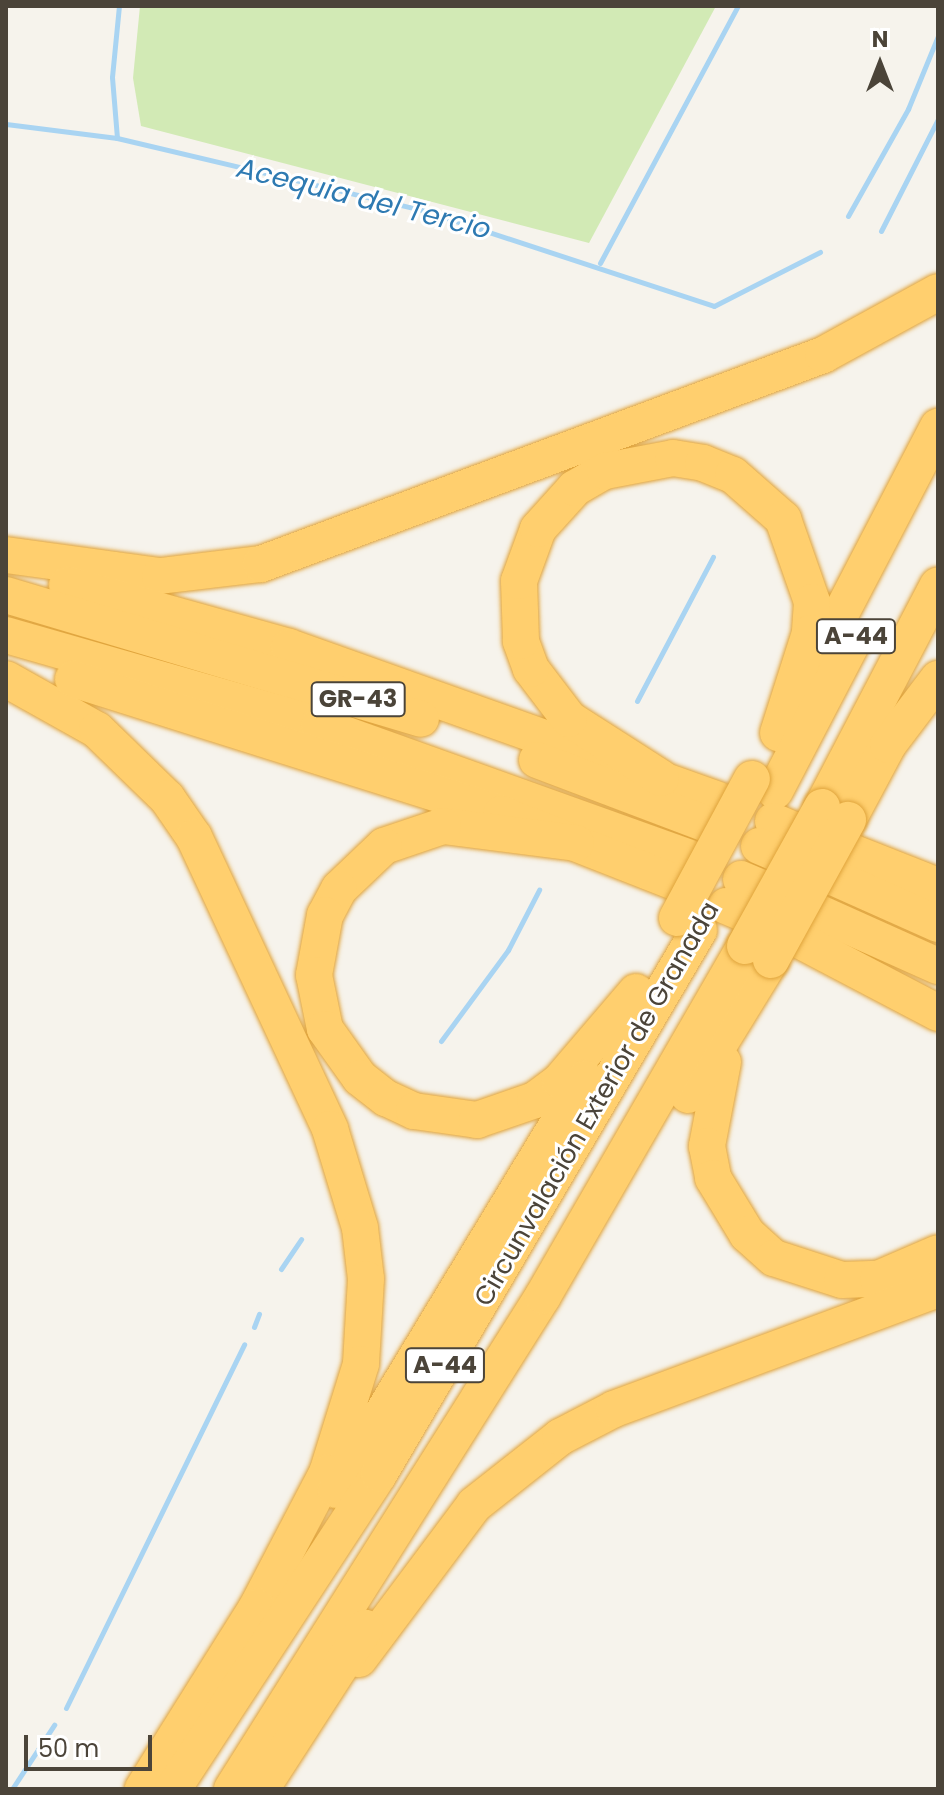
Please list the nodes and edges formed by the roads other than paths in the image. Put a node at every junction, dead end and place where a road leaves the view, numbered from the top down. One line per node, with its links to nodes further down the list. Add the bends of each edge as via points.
1 (938, 292): 4 (highway, via 823,355 261,564 160,576)
2 (938, 427): 13 (highway)
3 (938, 481): 16 (highway, Circunvalación Exterior de Granada / A-44)
4 (6, 555)
5 (6, 569): 15 (highway, via 289,647)
6 (938, 585): 17 (highway, Circunvalación Exterior de Granada / A-44)
7 (6, 595): 15 (highway, GR-43, via 403,712 711,812)
8 (6, 635): 18 (highway, GR-43, via 319,725 679,869)
9 (938, 639): 14 (highway)
10 (6, 662): 18 (highway, via 326,756)
11 (6, 679): 31 (highway, via 97,730 167,798 194,837 260,971 348,1184 366,1279 361,1364 327,1473)
12 (938, 679): 14 (highway)
13 (778, 733): 15 (highway, via 810,633 812,602 783,519 733,475 703,463 673,458 605,471 555,507 532,542 519,581 521,641 542,688 569,719); 16 (highway)
14 (888, 745): 17 (highway)
15 (661, 778)
16 (772, 820): 21 (highway, Circunvalación Exterior de Granada / A-44)
17 (839, 839): 19 (highway); 20 (highway, Circunvalación Exterior de Granada / A-44, bridge); 22 (highway)
18 (576, 843): 25 (highway, via 443,826 384,846 339,889 325,915 314,975 325,1029 360,1078 386,1098 414,1111 477,1120 535,1100 560,1081)
19 (932, 885)
20 (749, 916): 27 (highway); 35 (highway, Circunvalación Exterior de Granada / A-44, via 543,1296)
21 (688, 924): 25 (highway); 34 (highway, Circunvalación Exterior de Granada / A-44, via 387,1460)
22 (938, 924)
23 (848, 963): 24 (highway, via 809,926); 26 (highway, via 883,969); 28 (highway)
24 (938, 966)
25 (636, 992): 31 (highway, via 418,1362)
26 (938, 995)
27 (742, 1011): 29 (highway, via 717,1076 707,1146 713,1178 747,1234 796,1268 842,1280 878,1279); 32 (highway)
28 (938, 1013)
29 (938, 1253)
30 (938, 1289): 32 (highway, via 614,1409 518,1464 439,1545 343,1682)
31 (257, 1607): 33 (highway)
32 (314, 1711): 36 (highway)
33 (143, 1789)
34 (173, 1789)
35 (232, 1789)
36 (261, 1789)

